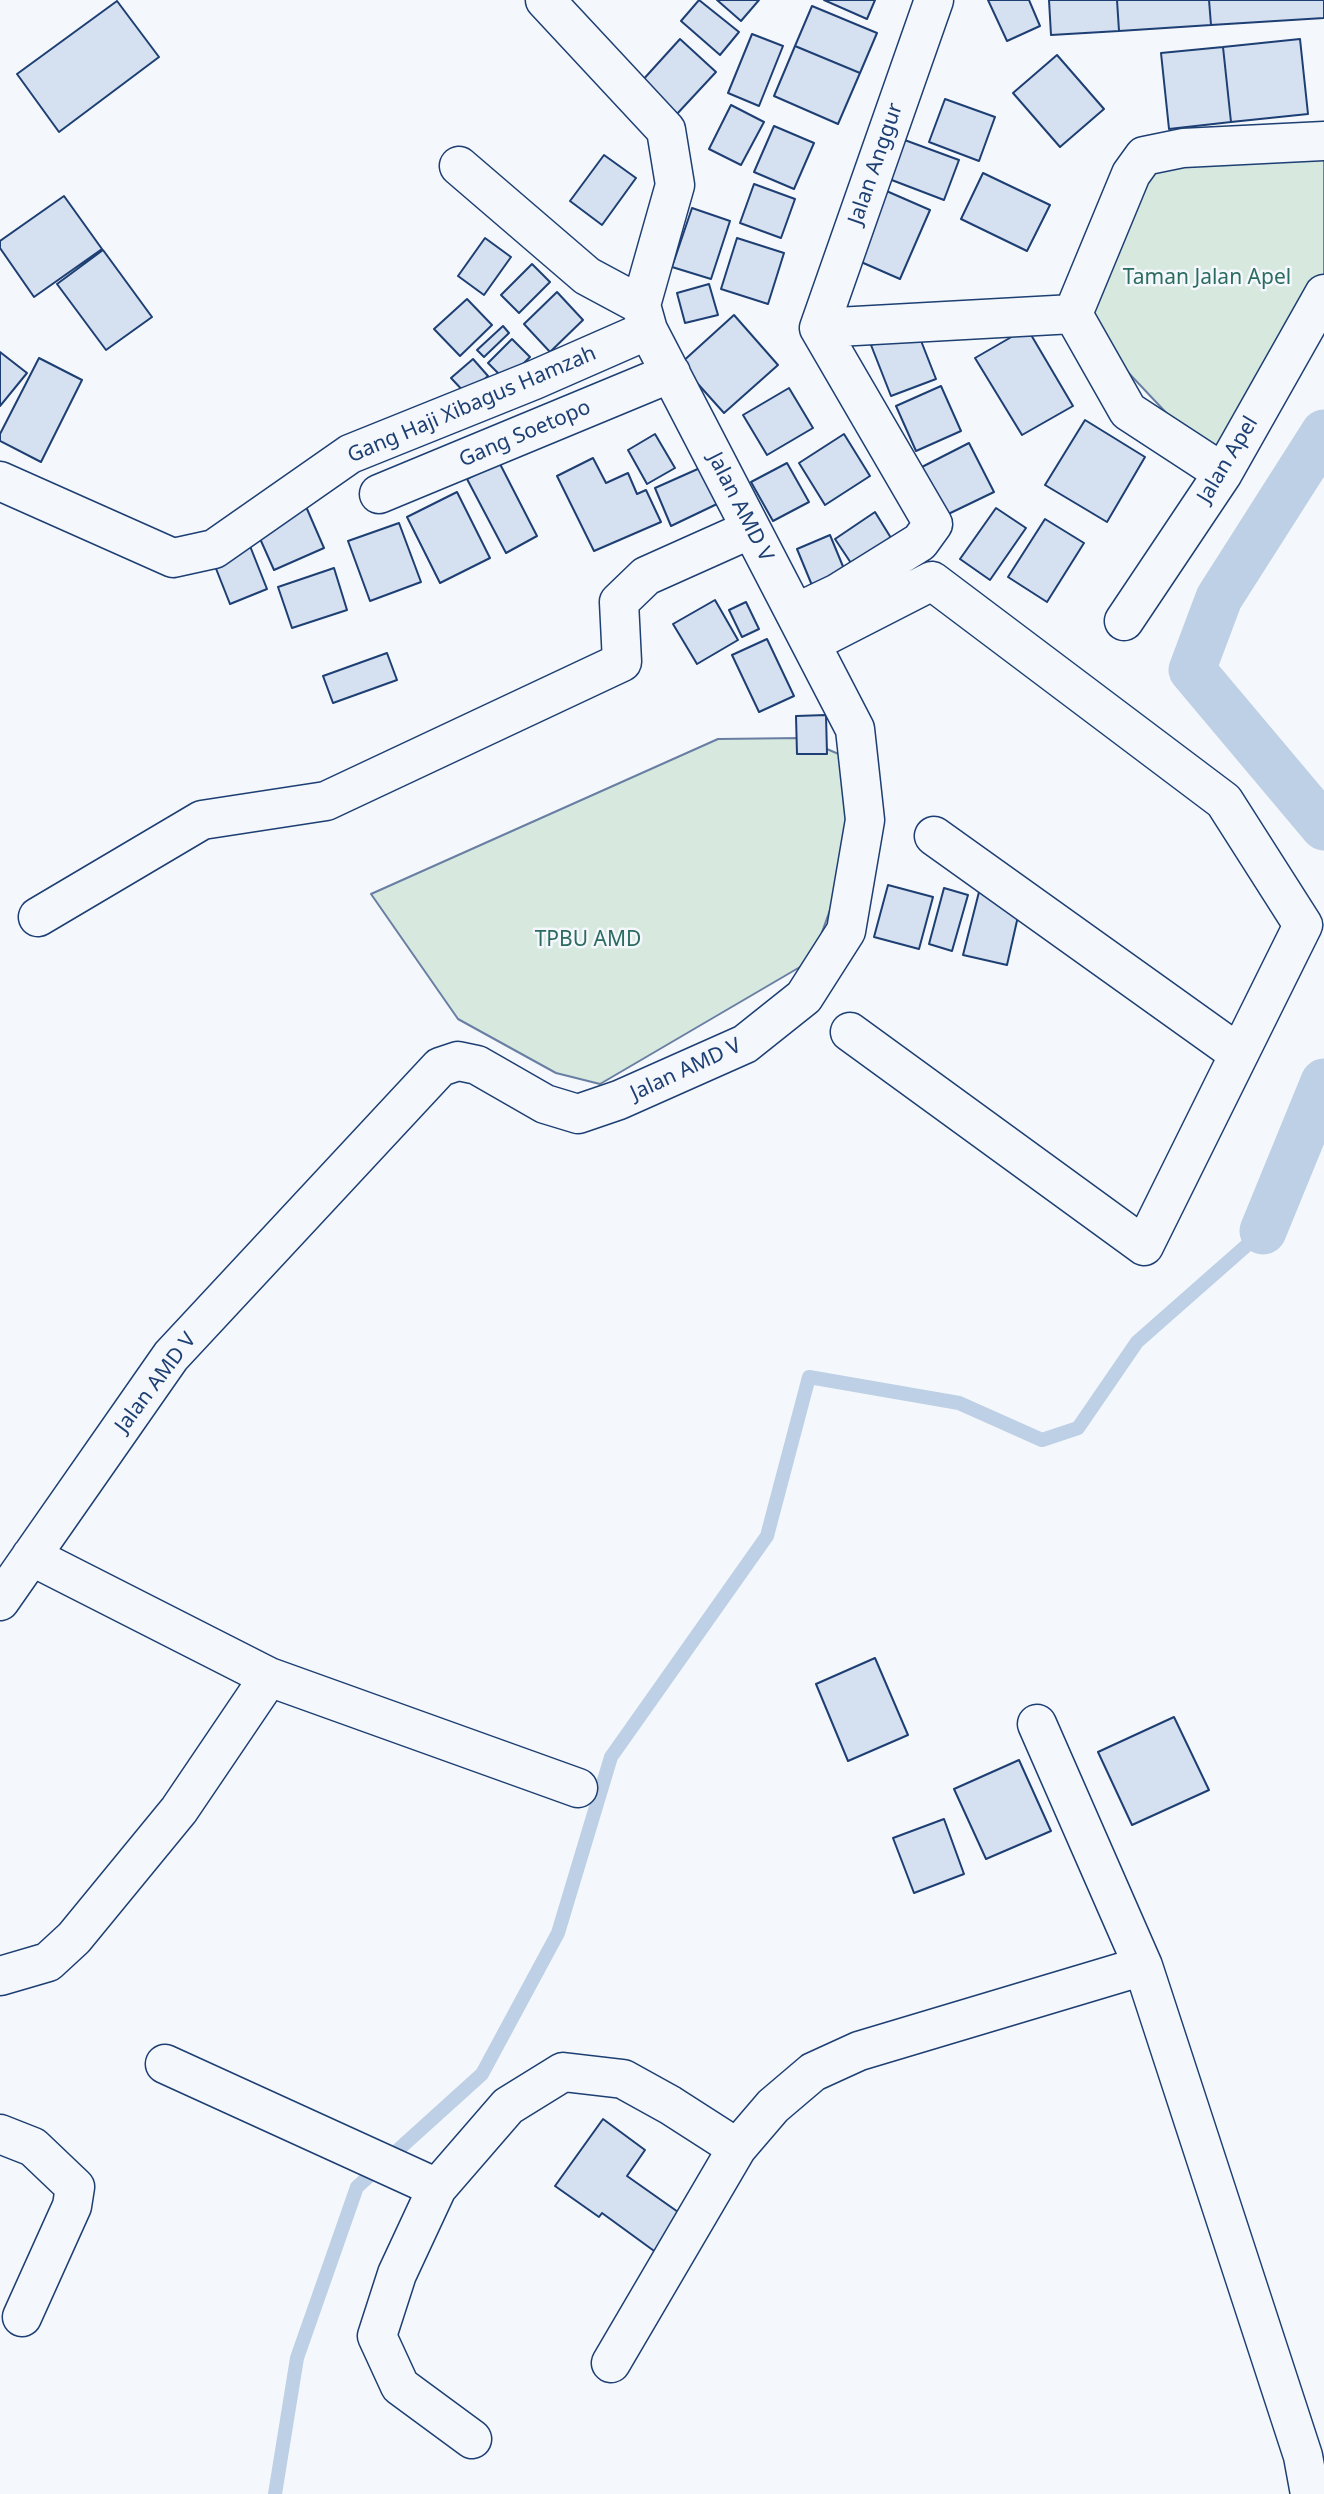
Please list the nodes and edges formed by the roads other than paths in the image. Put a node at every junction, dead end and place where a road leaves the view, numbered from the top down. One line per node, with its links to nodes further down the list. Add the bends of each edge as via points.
1 (545, 0): 7 (street, via 666,130 675,186)
2 (934, 0): 8 (street, Jalan Anggur)
3 (1324, 141): 6 (street, via 1183,148 1144,156 1131,174)
4 (459, 166): 7 (street, via 587,276)
5 (1324, 294): 10 (street, Jalan Apel)
6 (1073, 314): 8 (street); 10 (street, via 1128,411)
7 (645, 317): 9 (street, Jalan AMD V); 11 (street, Gang Haji Xibagus Hamzah, via 534,380 350,454 214,549 173,558)
8 (819, 328): 15 (street, via 933,524 920,542 838,593)
9 (671, 373): 12 (street, Gang Soetopo); 13 (street, Jalan AMD V)
10 (1223, 472): 14 (street, Jalan Apel)
11 (0, 481)
12 (379, 494)
13 (751, 529): 15 (street, Jalan AMD V); 17 (street, via 646,576 620,602 622,662 326,801 202,820)
14 (1124, 621)
15 (803, 628): 19 (street, via 932,581 1224,802 1303,925); 20 (street, Jalan AMD V, via 855,729 865,820 846,932 804,997 746,1044 578,1114 545,1104 477,1065 458,1061 440,1067 171,1356)
16 (934, 836): 19 (street)
17 (38, 917)
18 (850, 1032): 19 (street, via 1144,1246)
19 (1239, 1054)
20 (31, 1556): 21 (street, Jalan AMD V); 22 (street)
21 (0, 1601)
22 (269, 1677): 24 (street); 26 (street, via 179,1810 74,1938 48,1962)
23 (1037, 1724): 25 (street)
24 (578, 1788)
25 (1143, 1966): 29 (street, via 859,2051 813,2072 773,2106); 34 (street, via 1303,2456)
26 (0, 1976)
27 (165, 2064): 30 (street)
28 (0, 2134): 31 (street, via 33,2147 75,2187 72,2206)
29 (737, 2148): 30 (street, via 623,2078 563,2072 508,2106); 32 (street)
30 (437, 2188): 33 (street, via 397,2274 377,2336 400,2386)
31 (22, 2317)
32 (611, 2363)
33 (472, 2440)
34 (1308, 2493)

